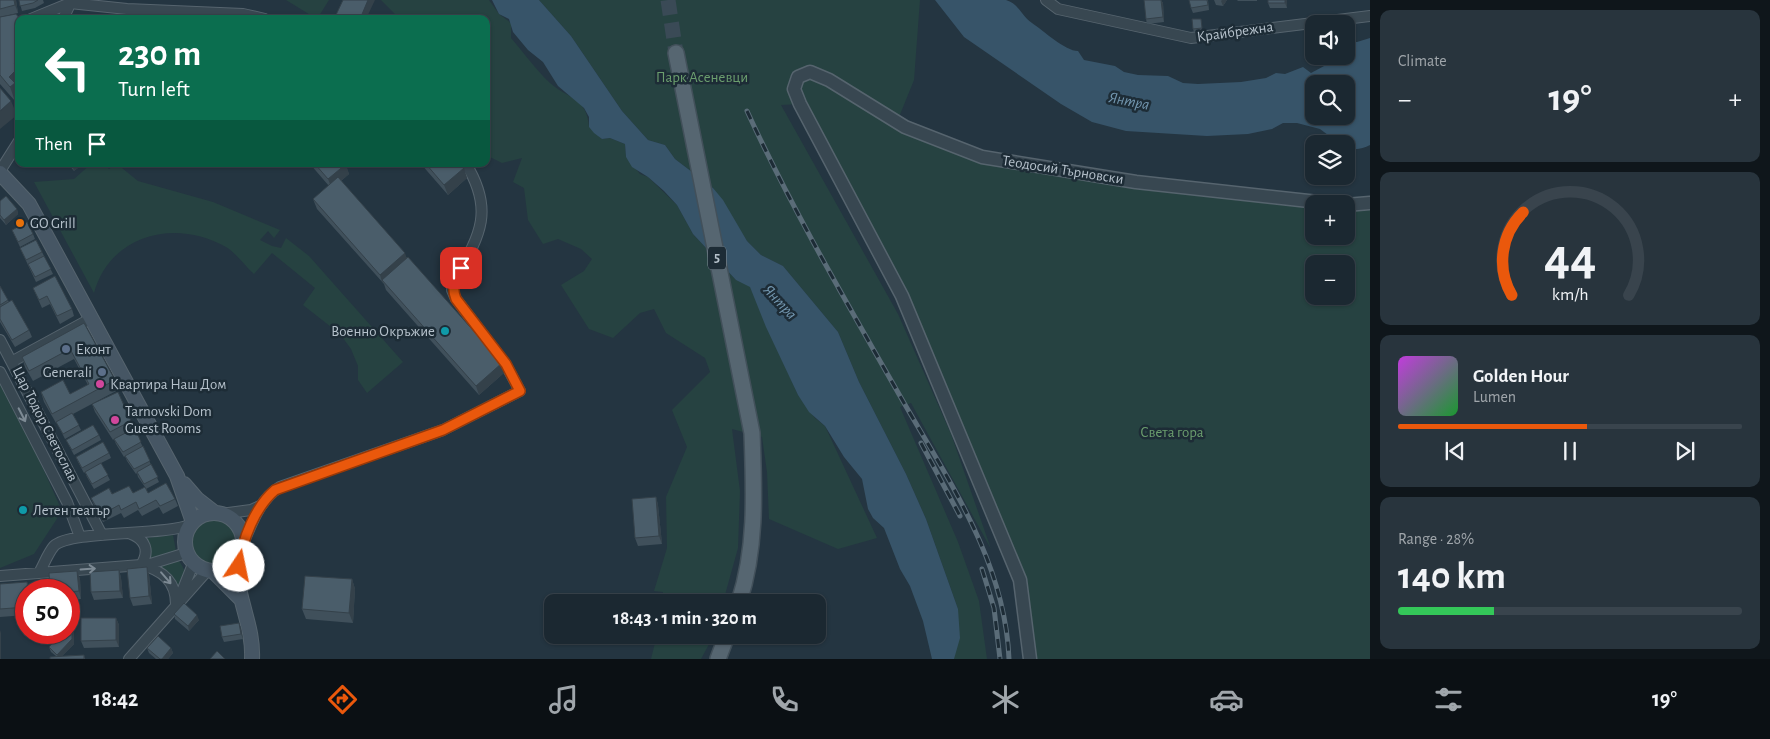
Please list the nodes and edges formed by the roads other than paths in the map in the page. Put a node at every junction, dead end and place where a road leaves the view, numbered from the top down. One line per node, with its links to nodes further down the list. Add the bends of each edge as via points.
1 (1046, 0): 6 (street, Крайбрежна, via 1058,9 1191,38)
2 (72, 1): 3 (street); 4 (street); 5 (street, via 127,9)
3 (40, 15)
4 (65, 15)
5 (247, 15)
6 (1370, 16)
7 (676, 53): 31 (main road, 5, via 752,433 752,547)
8 (15, 148): 10 (street)
9 (468, 167): 19 (street, via 482,204 482,219 478,238 452,290 506,364 520,391 443,430 280,487)
10 (0, 172): 14 (main road, via 29,204)
11 (1305, 201): 36 (street, Теодосий Търновски, via 1136,182 982,157 905,126 810,72 798,77 794,89 800,104 902,296 1020,580)
12 (1355, 204): 13 (street)
13 (1370, 204)
14 (92, 318): 16 (street); 18 (main road)
15 (0, 340): 16 (street, Цар Тодор Светослав)
16 (13, 361): 23 (street, Цар Тодор Светослав)
17 (0, 372): 24 (street, Цар Тодор Светослав, one-way to 24, via 67,502)
18 (177, 476): 20 (main road, via 197,499); 21 (main road)
19 (260, 506): 20 (street); 25 (street)
20 (218, 514): 21 (main road, via 199,517); 25 (main road, via 230,517 239,527)
21 (191, 524): 22 (street, via 168,531); 26 (main road, via 184,538)
22 (129, 533): 23 (street); 27 (street, via 142,539 146,547 146,557)
23 (102, 535): 24 (street)
24 (80, 537): 29 (street, via 68,538 53,547)
25 (241, 549): 28 (main road, via 230,566); 32 (main road, via 238,576)
26 (190, 558): 27 (street); 28 (main road); 33 (street)
27 (141, 566): 29 (street, one-way to 27); 33 (street, one-way to 33, via 165,575 174,589)
28 (211, 571): 32 (main road); 33 (street)
29 (40, 573): 30 (street)
30 (0, 576)
31 (741, 594)
32 (241, 600): 35 (main road, via 250,633)
33 (176, 604): 34 (street)
34 (129, 659)
35 (252, 659)
36 (1030, 659)

